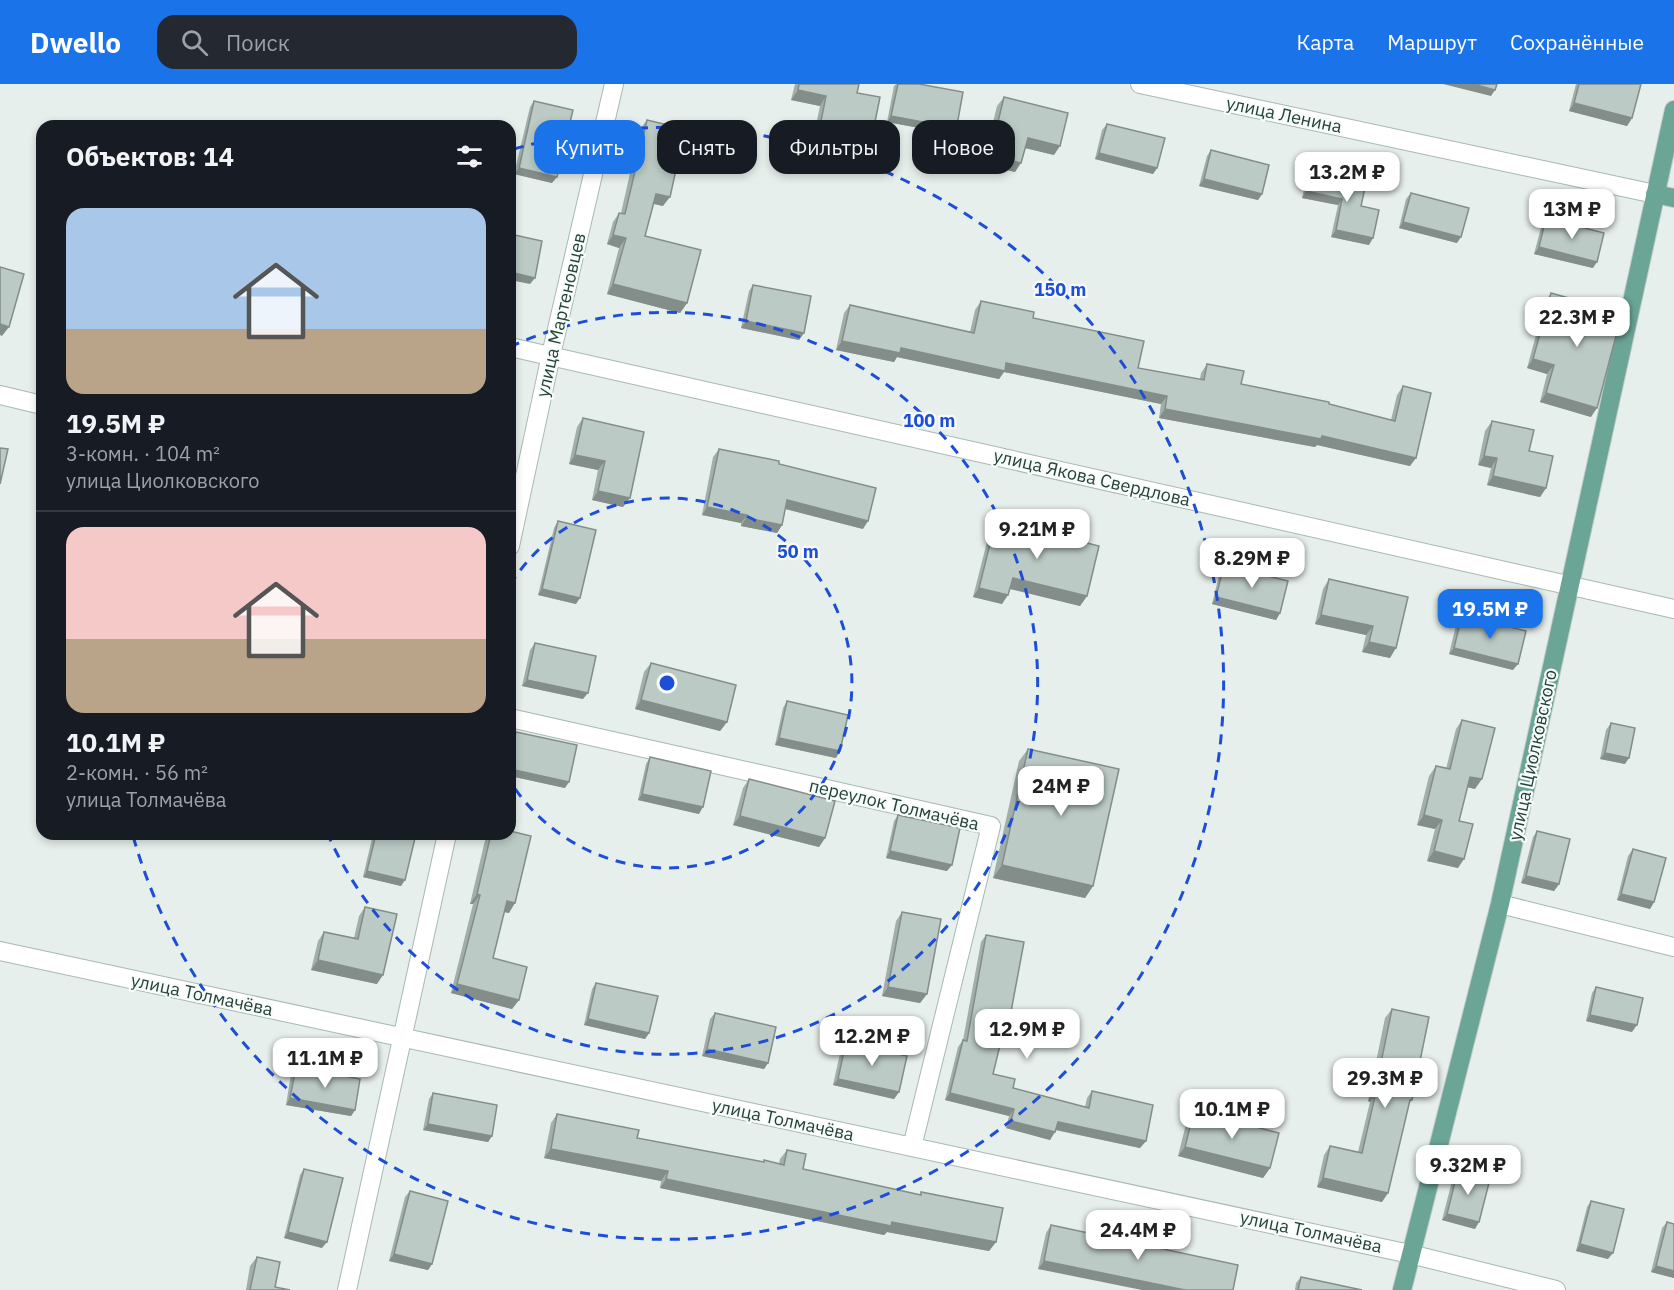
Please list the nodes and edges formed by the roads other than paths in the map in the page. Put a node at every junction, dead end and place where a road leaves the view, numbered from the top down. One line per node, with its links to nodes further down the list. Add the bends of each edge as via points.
1 (614, 84): 7 (street, улица Мартеновцев)
2 (1140, 84): 4 (street, улица Ленина)
3 (1674, 110): 4 (main road, улица Циолковского)
4 (1655, 194): 5 (main road, улица Ленина); 11 (main road, улица Циолковского)
5 (1674, 198)
6 (516, 348): 7 (street, улица Якова Свердлова)
7 (551, 355): 10 (street, улица Мартеновцев); 11 (street, улица Якова Свердлова)
8 (0, 395): 9 (street)
9 (36, 404)
10 (516, 518)
11 (1571, 586): 12 (street, улица Якова Свердлова); 15 (main road, улица Циолковского)
12 (1674, 609)
13 (516, 719): 19 (street, переулок Толмачёва, via 991,826)
14 (446, 840): 18 (street)
15 (1500, 904): 16 (street); 20 (main road, улица Циолковского)
16 (1674, 947)
17 (4, 952): 18 (street, улица Толмачёва)
18 (401, 1038): 19 (street, улица Толмачёва); 21 (street)
19 (912, 1147): 20 (street, улица Толмачёва)
20 (1410, 1254): 22 (main road, улица Циолковского); 23 (street, улица Толмачёва)
21 (347, 1290)
22 (1402, 1290)
23 (1556, 1290)

